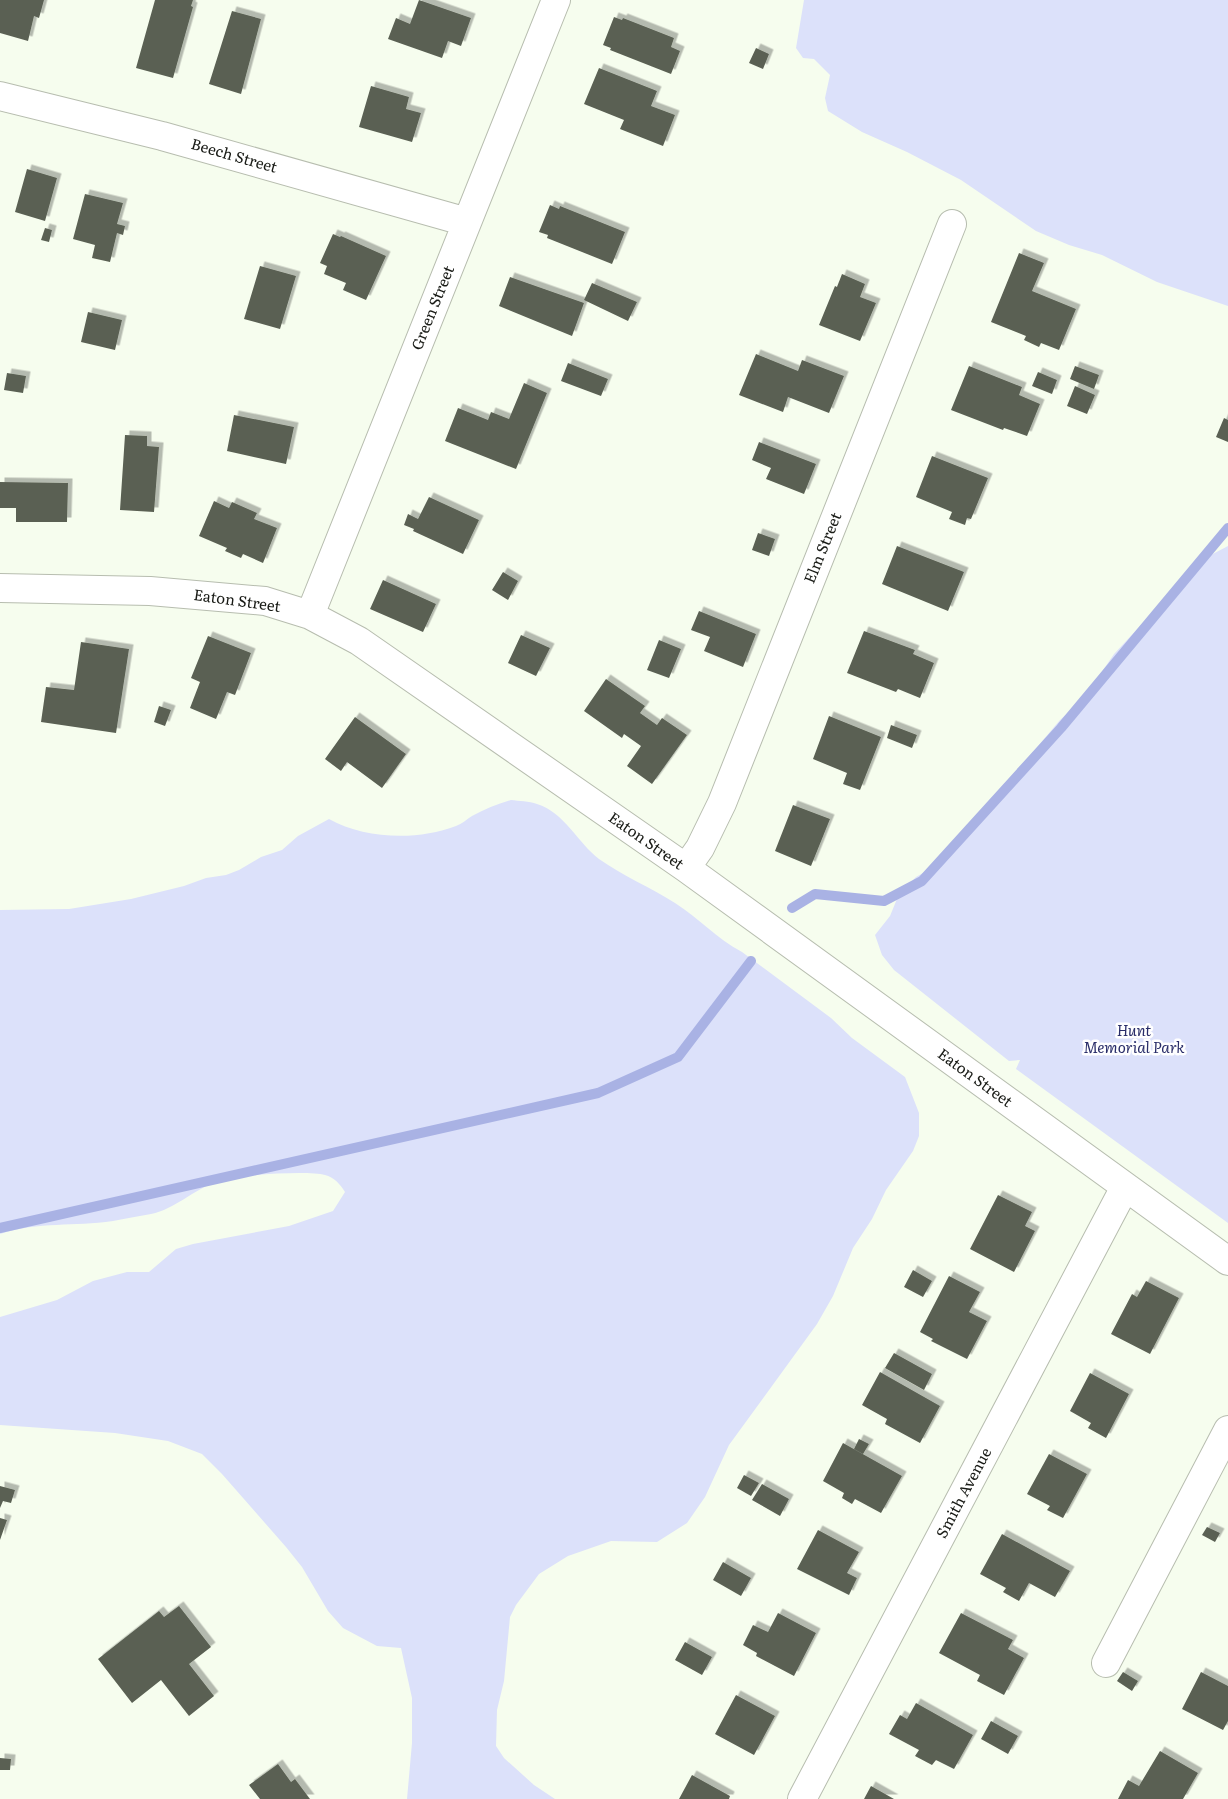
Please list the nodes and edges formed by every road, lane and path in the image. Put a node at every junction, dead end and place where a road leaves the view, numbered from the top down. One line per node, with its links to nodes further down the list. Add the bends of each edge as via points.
1 (556, 0): 3 (street, Green Street)
2 (0, 96): 3 (street, Beech Street, via 162,136)
3 (467, 222): 6 (street, Green Street)
4 (952, 224): 7 (street, Elm Street, via 722,803 700,848)
5 (0, 588): 6 (street, Eaton Street, via 207,595 264,601)
6 (310, 615): 7 (street, Eaton Street, via 359,641)
7 (686, 868): 8 (street, Eaton Street)
8 (1125, 1187): 9 (street, Eaton Street); 12 (street, Smith Avenue)
9 (1228, 1261)
10 (1228, 1430): 11 (street)
11 (1106, 1663)
12 (802, 1799)

